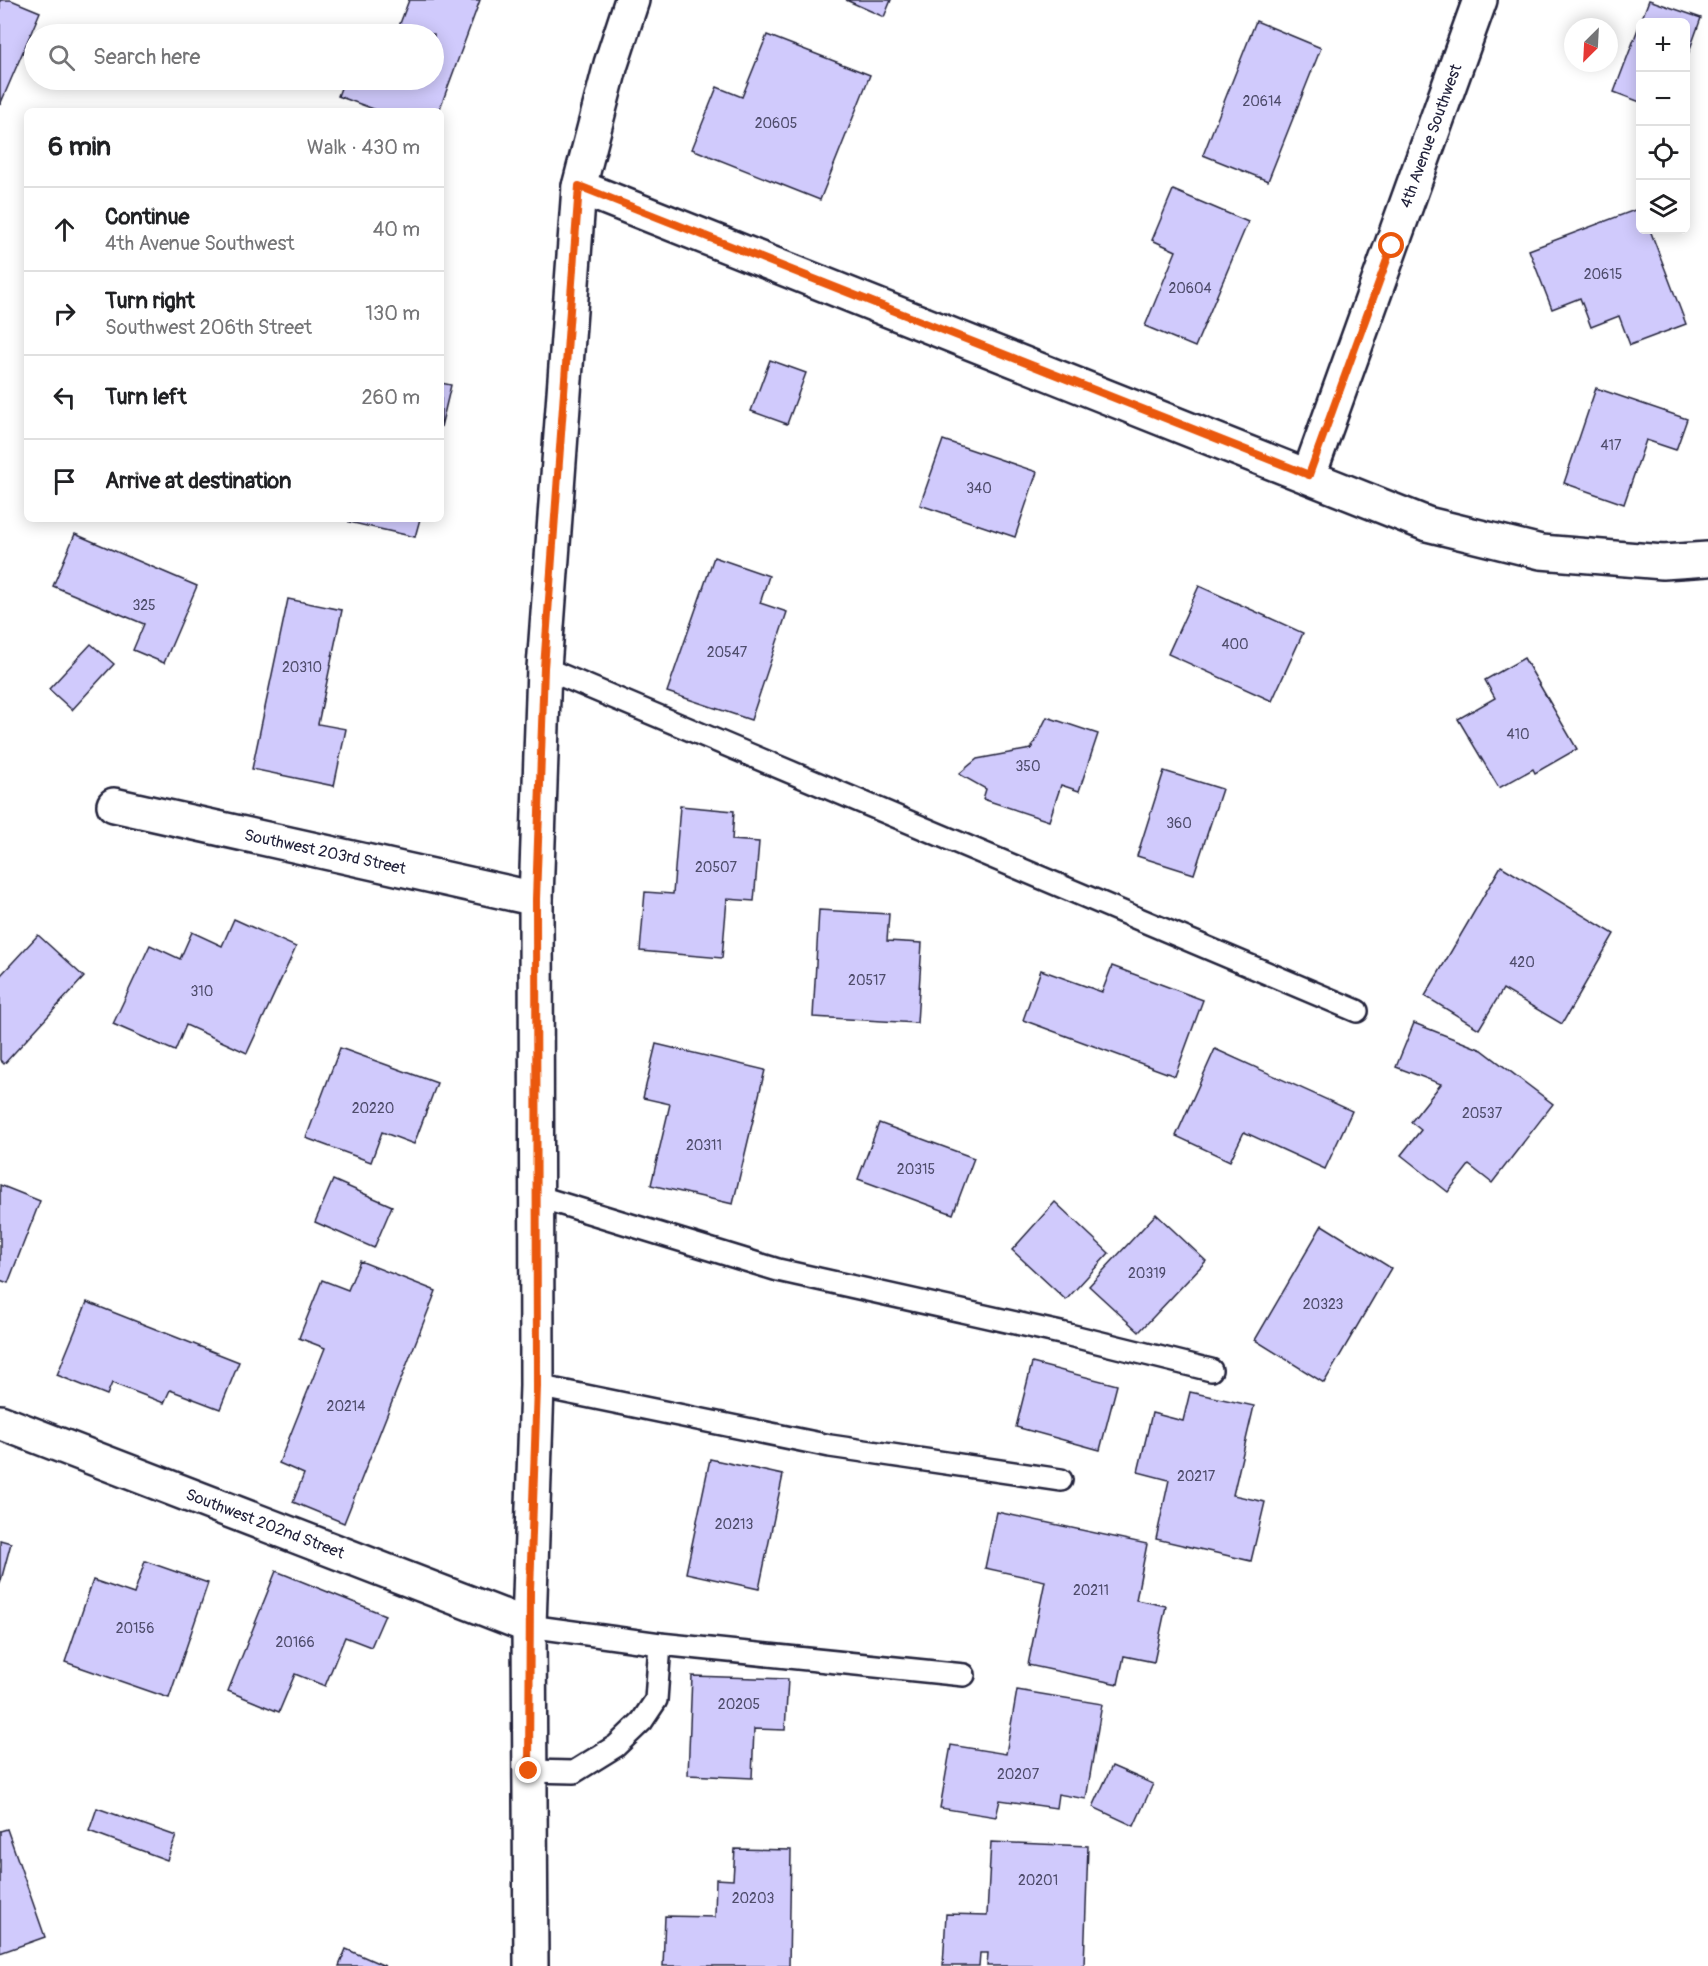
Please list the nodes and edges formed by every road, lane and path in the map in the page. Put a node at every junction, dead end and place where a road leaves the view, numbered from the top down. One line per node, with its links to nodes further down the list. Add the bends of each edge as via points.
1 (632, 0): 3 (street)
2 (1480, 0): 4 (street, 4th Avenue Southwest)
3 (579, 186): 4 (street); 6 (street)
4 (1309, 475): 5 (street, via 1427,524 1541,552 1663,562)
5 (1708, 559)
6 (544, 668): 8 (street); 9 (lane)
7 (114, 805): 8 (street, Southwest 203rd Street)
8 (536, 899): 10 (street)
9 (1357, 1011)
10 (536, 1196): 11 (lane, via 778,1270); 12 (street)
11 (1211, 1370)
12 (537, 1386): 14 (lane, via 830,1446); 15 (street)
13 (0, 1422): 15 (street, Southwest 202nd Street)
14 (1060, 1480)
15 (529, 1626): 16 (lane); 18 (street)
16 (660, 1644): 17 (lane); 18 (lane, via 656,1700 642,1721 616,1746 574,1772)
17 (964, 1675)
18 (529, 1771): 19 (street)
19 (531, 1966)

